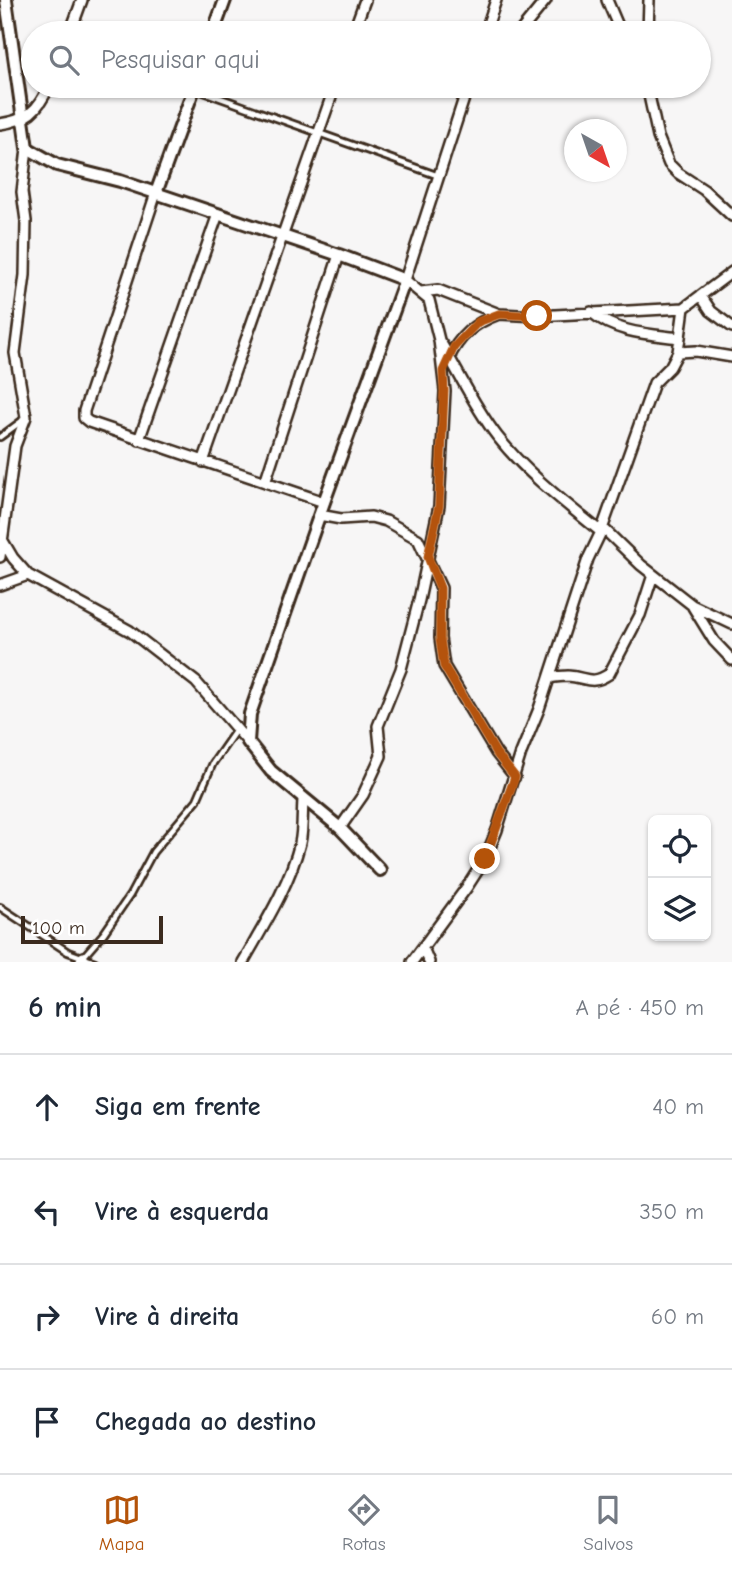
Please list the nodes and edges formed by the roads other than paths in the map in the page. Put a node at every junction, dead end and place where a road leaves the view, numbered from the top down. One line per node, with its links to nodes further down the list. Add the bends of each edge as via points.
1 (6, 0): 22 (street)
2 (82, 0): 9 (street)
3 (225, 0): 10 (street)
4 (365, 0): 11 (street)
5 (496, 0): 12 (street)
6 (546, 0): 13 (street)
7 (607, 0): 14 (street)
8 (649, 0): 15 (street)
9 (74, 21)
10 (217, 21)
11 (357, 21)
12 (489, 21)
13 (529, 21)
14 (616, 21)
15 (648, 21)
16 (43, 98): 22 (street)
17 (188, 98): 27 (street)
18 (223, 98): 24 (lane)
19 (331, 98): 24 (street)
20 (464, 98): 26 (street)
21 (650, 98): 29 (street, via 669,164)
22 (22, 121): 23 (street); 25 (street)
23 (0, 124)
24 (319, 132): 26 (lane); 30 (street)
25 (27, 148): 27 (street, via 57,165); 46 (street, via 22,192 26,275 15,353)
26 (439, 176): 33 (street)
27 (156, 193): 28 (street); 48 (street, via 83,411 89,422)
28 (218, 214): 30 (street); 48 (street)
29 (732, 216)
30 (282, 236): 31 (street); 49 (street)
31 (339, 255): 33 (street); 50 (street)
32 (732, 272): 35 (street)
33 (405, 280): 34 (street); 51 (street)
34 (421, 292): 38 (street, via 438,290); 41 (street, via 429,300)
35 (701, 296): 36 (street); 39 (street, via 710,311)
36 (684, 308): 37 (street); 40 (street)
37 (591, 312): 38 (street); 40 (street, via 604,323 628,331)
38 (499, 314): 43 (street, via 471,328)
39 (732, 327)
40 (679, 338): 42 (street)
41 (439, 340): 43 (street); 45 (street)
42 (678, 352): 44 (street); 53 (street, via 654,383)
43 (449, 357): 45 (street); 53 (street, via 515,458)
44 (732, 357)
45 (443, 371): 56 (street, via 439,506)
46 (26, 417): 47 (lane); 54 (street, via 15,446)
47 (0, 437)
48 (139, 440): 49 (street)
49 (203, 462): 50 (street)
50 (265, 482): 51 (street)
51 (324, 502): 52 (street)
52 (319, 515): 56 (street, via 386,521 418,539); 65 (street, via 250,714)
53 (602, 529): 58 (street); 63 (street)
54 (3, 541): 55 (street); 57 (street)
55 (0, 557)
56 (428, 557): 66 (street, via 440,588 444,666); 68 (street, via 401,669 378,726 381,756 363,795)
57 (28, 575): 59 (street); 64 (street, via 131,631 196,682)
58 (653, 575): 60 (street); 63 (street, via 640,615 609,674 591,681)
59 (0, 585)
60 (692, 605): 61 (street); 62 (street, via 713,641)
61 (732, 624)
62 (732, 660)
63 (549, 677): 66 (street)
64 (237, 729): 65 (street); 72 (lane, via 212,763 197,800 153,852 130,895)
65 (248, 742): 67 (street)
66 (515, 777): 71 (street, via 485,859)
67 (303, 800): 68 (street); 74 (street, via 300,843 287,879)
68 (340, 828): 69 (street)
69 (380, 870)
70 (0, 907): 72 (lane)
71 (423, 948): 75 (street); 76 (street)
72 (82, 960): 73 (lane)
73 (95, 962)
74 (243, 962)
75 (412, 962)
76 (429, 962)

